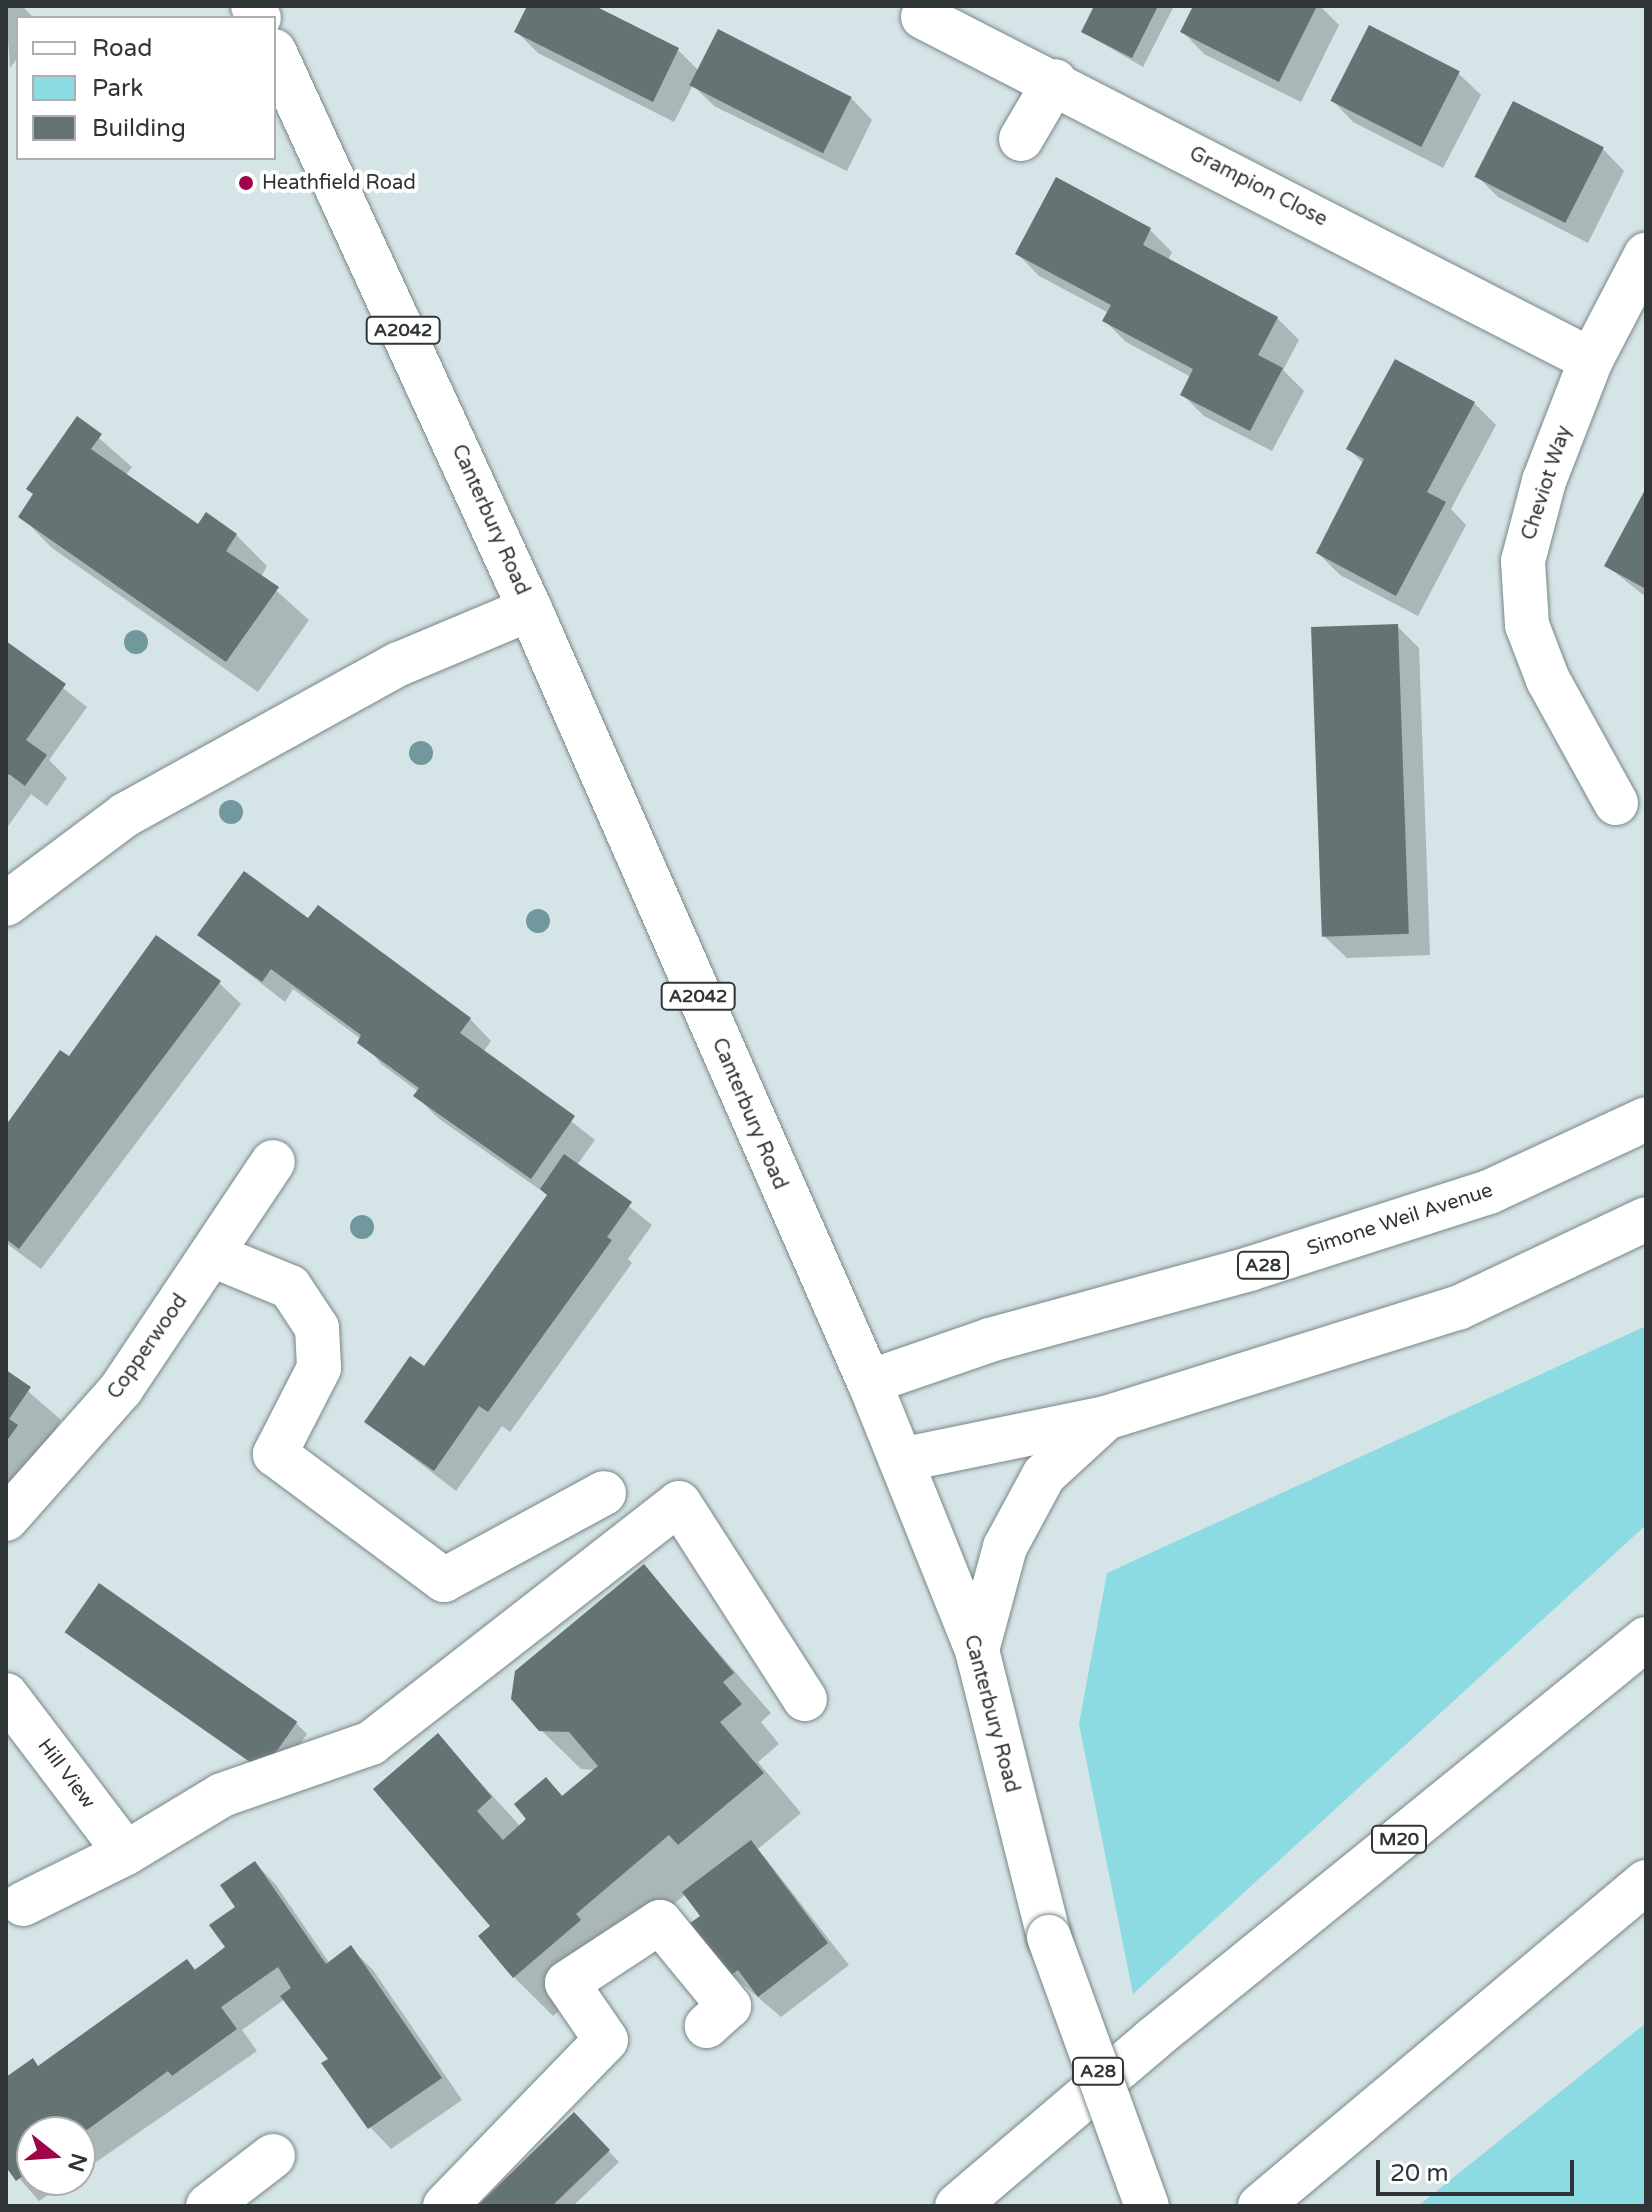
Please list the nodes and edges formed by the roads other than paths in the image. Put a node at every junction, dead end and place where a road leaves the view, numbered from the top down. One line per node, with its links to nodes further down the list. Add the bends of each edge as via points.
1 (923, 17): 3 (main road, Grampion Close)
2 (276, 55): 7 (main road, Canterbury Road / A2042)
3 (1055, 81): 4 (main road); 6 (main road, Grampion Close)
4 (1021, 139)
5 (1645, 259): 6 (main road, Cheviot Way)
6 (1591, 360): 8 (main road, Cheviot Way, via 1544,481 1523,561 1527,625 1548,680)
7 (530, 609): 9 (main road, via 399,664 125,815); 14 (main road, Canterbury Road / A2042)
8 (1616, 803)
9 (6, 904)
10 (1646, 1119): 14 (main road, Simone Weil Avenue / A28, via 1489,1192 1249,1269 990,1340)
11 (273, 1162): 13 (main road, Copperwood)
12 (1646, 1219): 15 (main road, via 1458,1308)
13 (212, 1255): 17 (main road, via 290,1287 317,1328 319,1368 275,1454 444,1580); 18 (main road, Copperwood, via 121,1389)
14 (869, 1382): 16 (main road, Canterbury Road / A28)
15 (1106, 1418): 16 (main road); 20 (main road, via 1044,1475 1005,1547)
16 (901, 1460): 20 (main road, Canterbury Road / A28)
17 (604, 1493)
18 (6, 1519)
19 (1646, 1639): 30 (main road, M20, via 1153,2039)
20 (977, 1650): 31 (main road, Canterbury Road / A28, bridge, via 1049,1937)
21 (6, 1695): 23 (main road, Hill View)
22 (805, 1699): 23 (main road, via 679,1503 371,1743 222,1795)
23 (126, 1853): 25 (main road)
24 (1646, 1882): 32 (main road)
25 (23, 1904)
26 (707, 2026): 29 (main road, via 729,2006 660,1922 567,1983 606,2040)
27 (273, 2156): 28 (main road)
28 (222, 2202)
29 (445, 2206)
30 (957, 2206)
31 (1147, 2206)
32 (1260, 2206)

